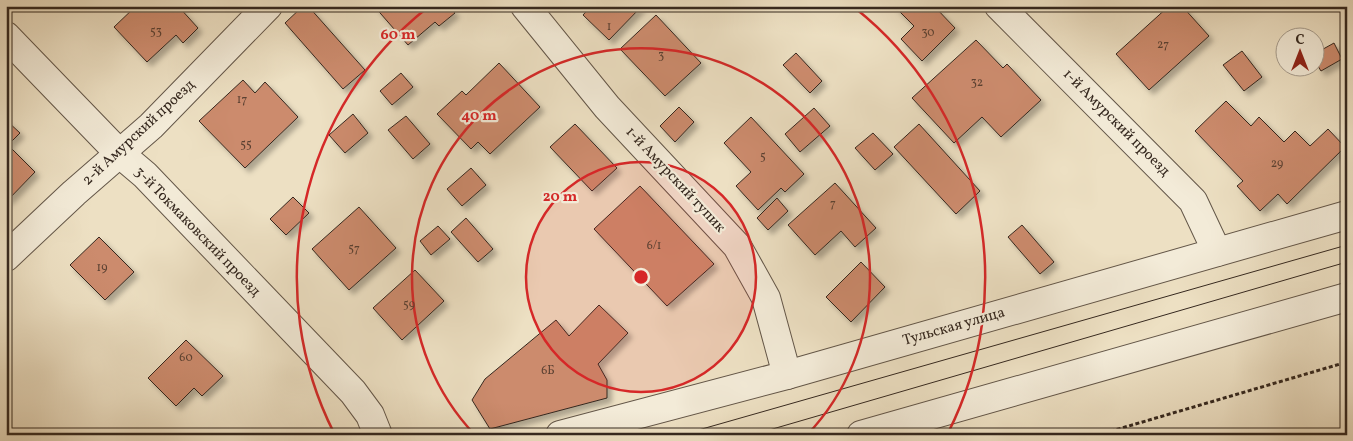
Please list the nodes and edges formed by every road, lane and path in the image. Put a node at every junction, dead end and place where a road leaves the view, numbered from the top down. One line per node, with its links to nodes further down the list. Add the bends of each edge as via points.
1 (268, 6): 5 (street, 2-й Амурский проезд, via 151,126)
2 (524, 6): 11 (street, 1-й Амурский тупик, via 607,107 737,246 766,298)
3 (999, 6): 7 (street, 1-й Амурский проезд, via 1193,201)
4 (6, 36): 5 (street, 3-й Токмаковский проезд)
5 (119, 153): 8 (street, 2-й Амурский проезд); 12 (street, 3-й Токмаковский проезд, via 353,392 370,415)
6 (1347, 215): 7 (street, Тульская улица)
7 (1216, 252): 11 (street, Тульская улица)
8 (6, 256)
9 (1347, 297): 14 (street)
10 (1347, 362): 15 (path)
11 (786, 375): 13 (street, Тульская улица)
12 (378, 435)
13 (560, 435)
14 (861, 435)
15 (1098, 435)

